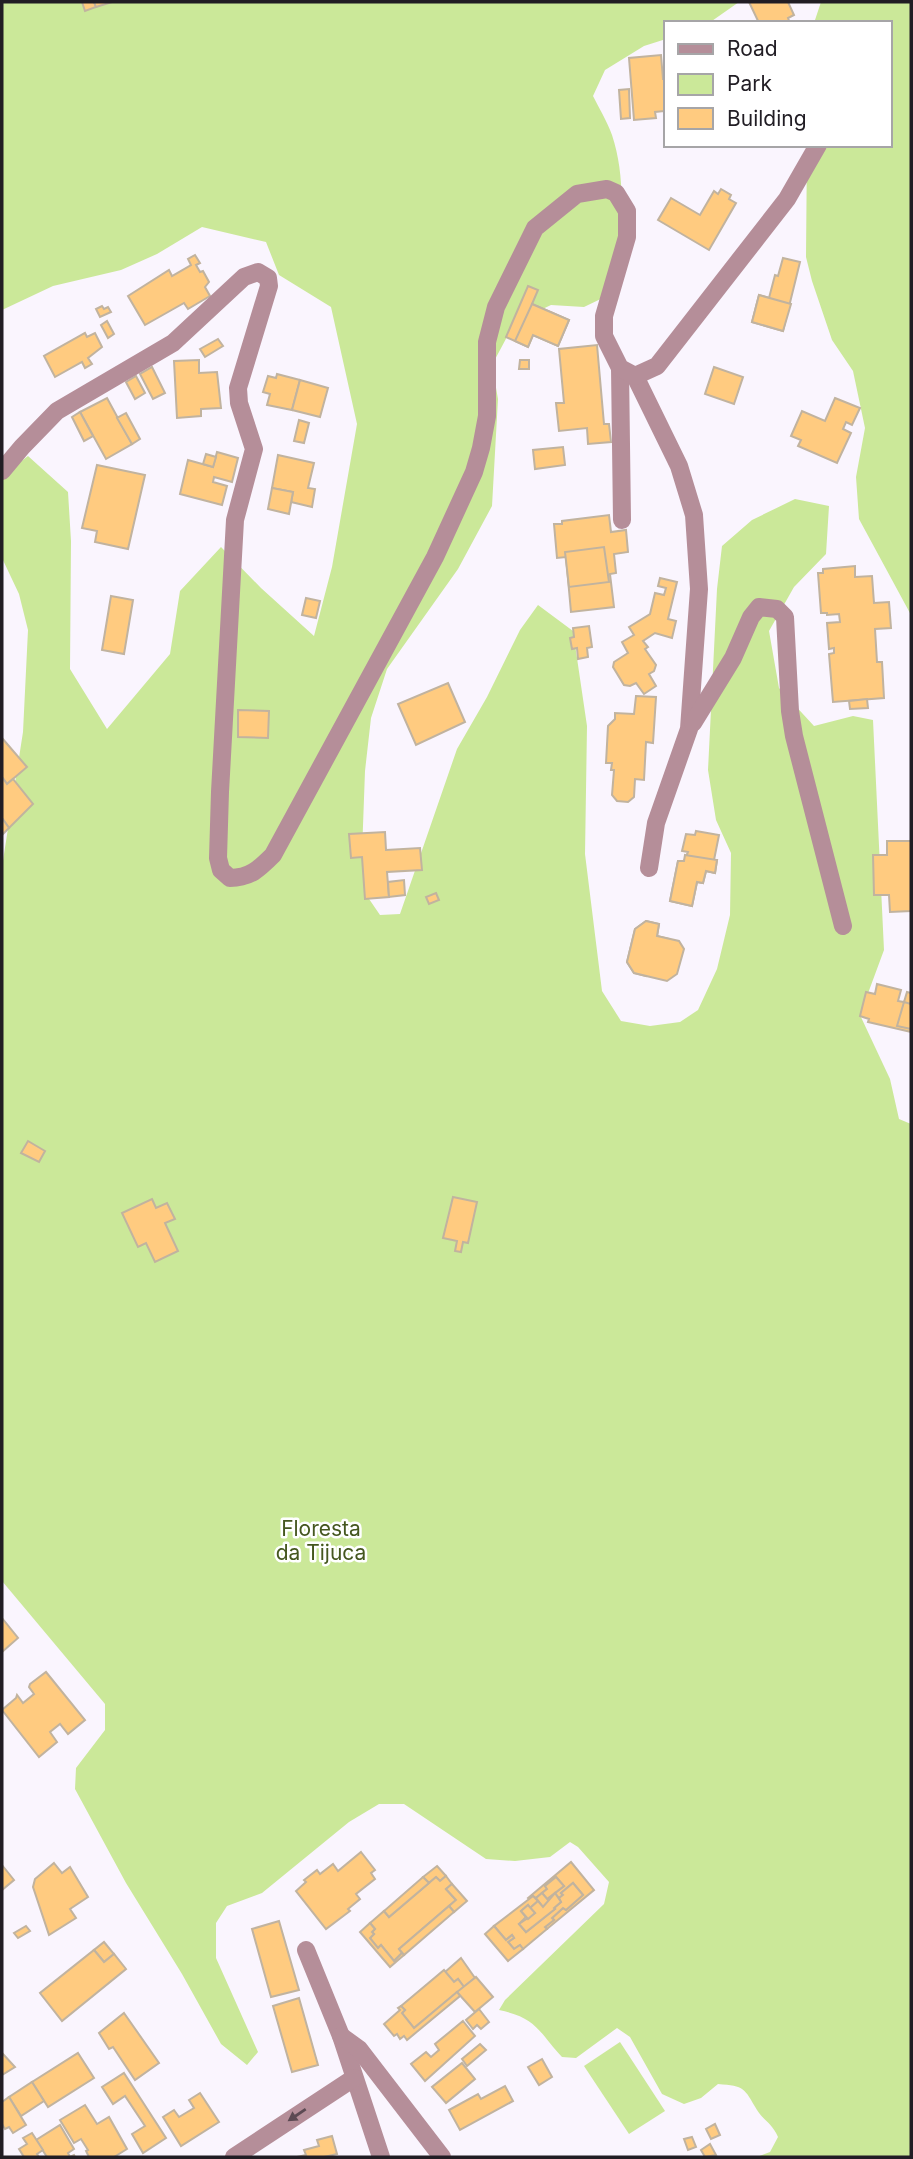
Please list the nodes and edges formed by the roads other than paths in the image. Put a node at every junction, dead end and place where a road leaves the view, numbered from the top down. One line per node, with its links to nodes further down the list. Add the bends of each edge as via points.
1 (817, 147): 2 (street, via 787,199 657,366)
2 (628, 372): 3 (street, via 604,336 604,316 627,237 627,211 616,192 607,188 577,194 535,228 496,307 486,342 487,416 474,472 435,557 273,855 257,872 240,878 230,878 221,870 218,858 234,534 254,449 238,388 268,278 258,272 244,277 173,343 57,411); 4 (street); 5 (street, via 678,466 694,515 699,589)
3 (2, 471)
4 (622, 520)
5 (689, 729): 6 (street, via 656,823); 7 (street, via 733,658 751,617 760,607 777,609 785,617 794,736)
6 (649, 868)
7 (843, 926)
8 (306, 1950): 9 (street)
9 (341, 2036): 10 (street); 13 (street, via 359,2049)
10 (354, 2078): 11 (street, one-way to 11); 12 (street)
11 (234, 2157)
12 (381, 2157)
13 (442, 2157)

